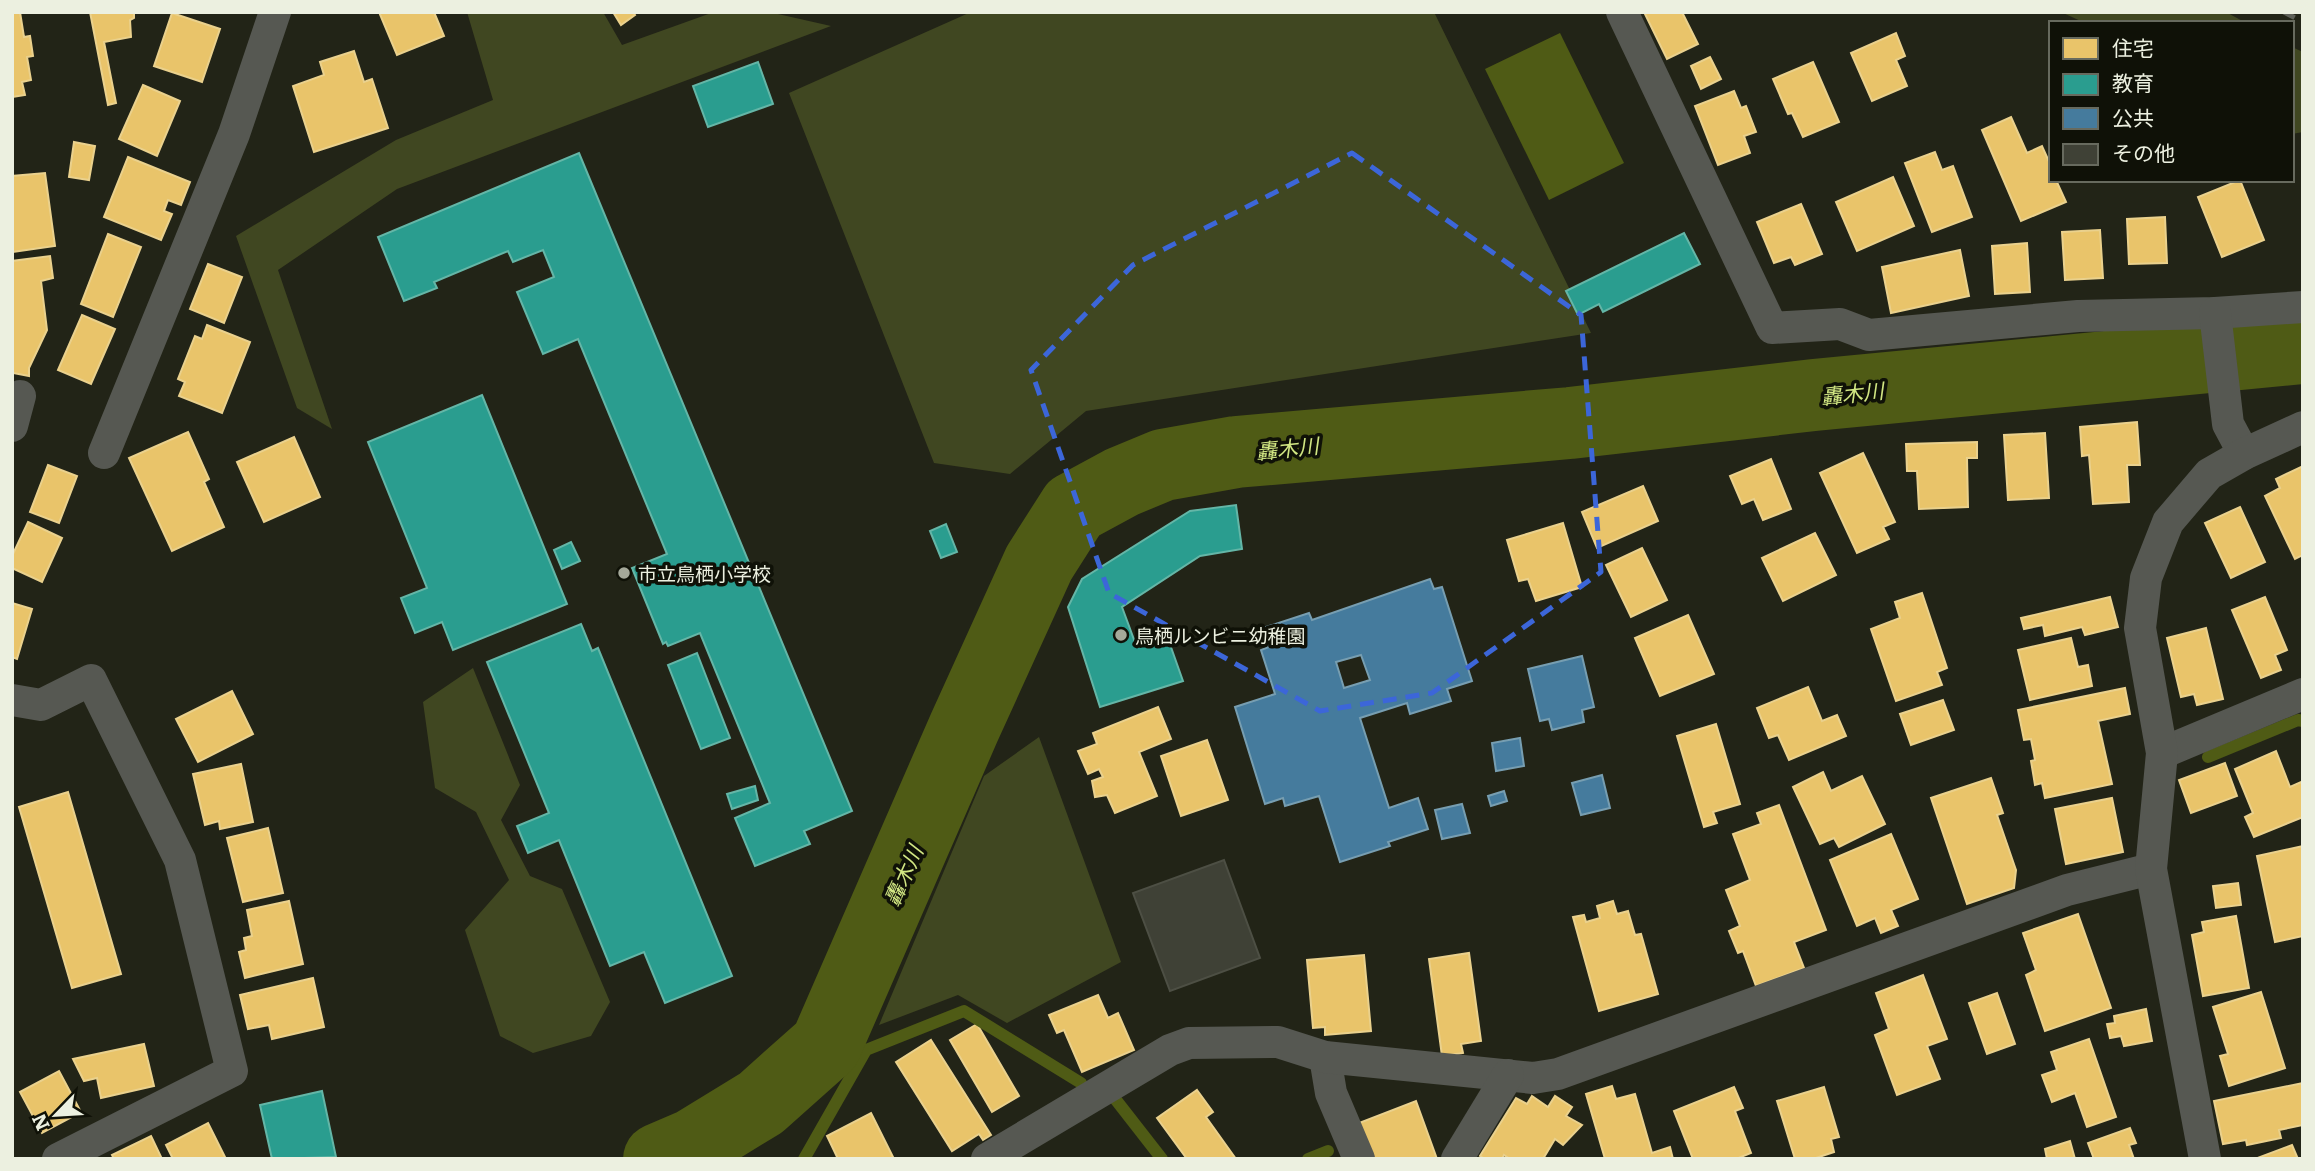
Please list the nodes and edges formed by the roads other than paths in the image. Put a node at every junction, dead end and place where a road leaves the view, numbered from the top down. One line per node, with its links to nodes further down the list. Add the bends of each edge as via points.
1 (275, 12): 8 (street, via 234,134)
2 (1622, 12): 4 (street, via 1772,328 1840,324 1869,335 2078,316)
3 (2303, 307): 4 (street)
4 (2215, 313): 9 (street, via 2228,424)
5 (20, 396): 6 (street)
6 (12, 426)
7 (2303, 427): 9 (street)
8 (104, 453)
9 (2244, 454): 12 (street, via 2209,474 2168,522 2146,578 2140,628)
10 (2303, 694): 12 (street)
11 (12, 700): 16 (street, via 41,705 91,680 180,860 232,1070)
12 (2162, 753): 13 (street)
13 (2151, 869): 15 (street, via 2067,890 1558,1074); 20 (street)
14 (1325, 1057): 15 (street); 17 (street, via 1278,1042 1189,1043); 18 (street, via 1331,1093)
15 (1508, 1075): 19 (street)
16 (58, 1159)
17 (987, 1159)
18 (1359, 1159)
19 (1457, 1159)
20 (2205, 1159)

